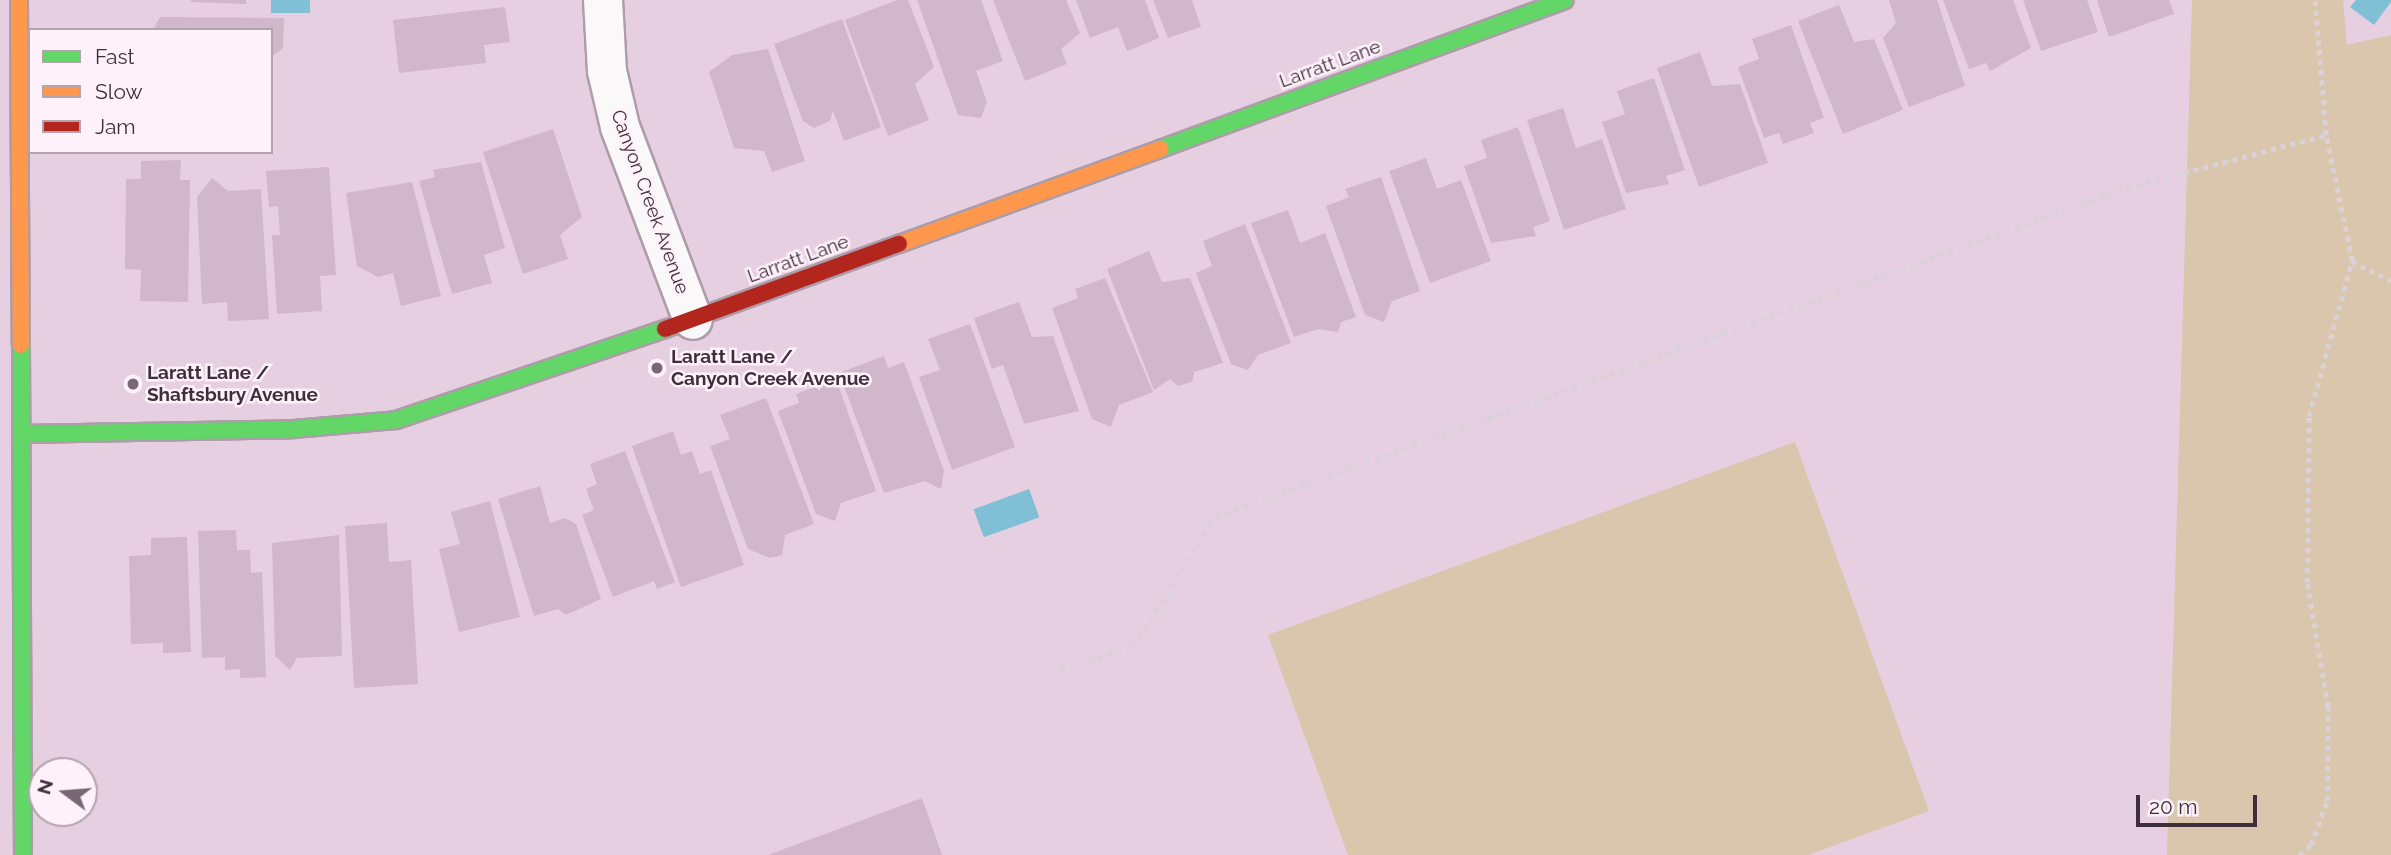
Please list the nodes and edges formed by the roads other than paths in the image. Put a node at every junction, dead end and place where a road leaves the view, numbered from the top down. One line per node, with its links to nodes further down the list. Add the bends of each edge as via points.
1 (19, 0): 5 (street)
2 (604, 0): 4 (street, Canyon Creek Avenue, via 607,71 620,127)
3 (1564, 0): 4 (street, Larratt Lane)
4 (693, 320): 5 (street, Larratt Lane, via 396,420 294,429)
5 (21, 434): 6 (street)
6 (23, 855)

